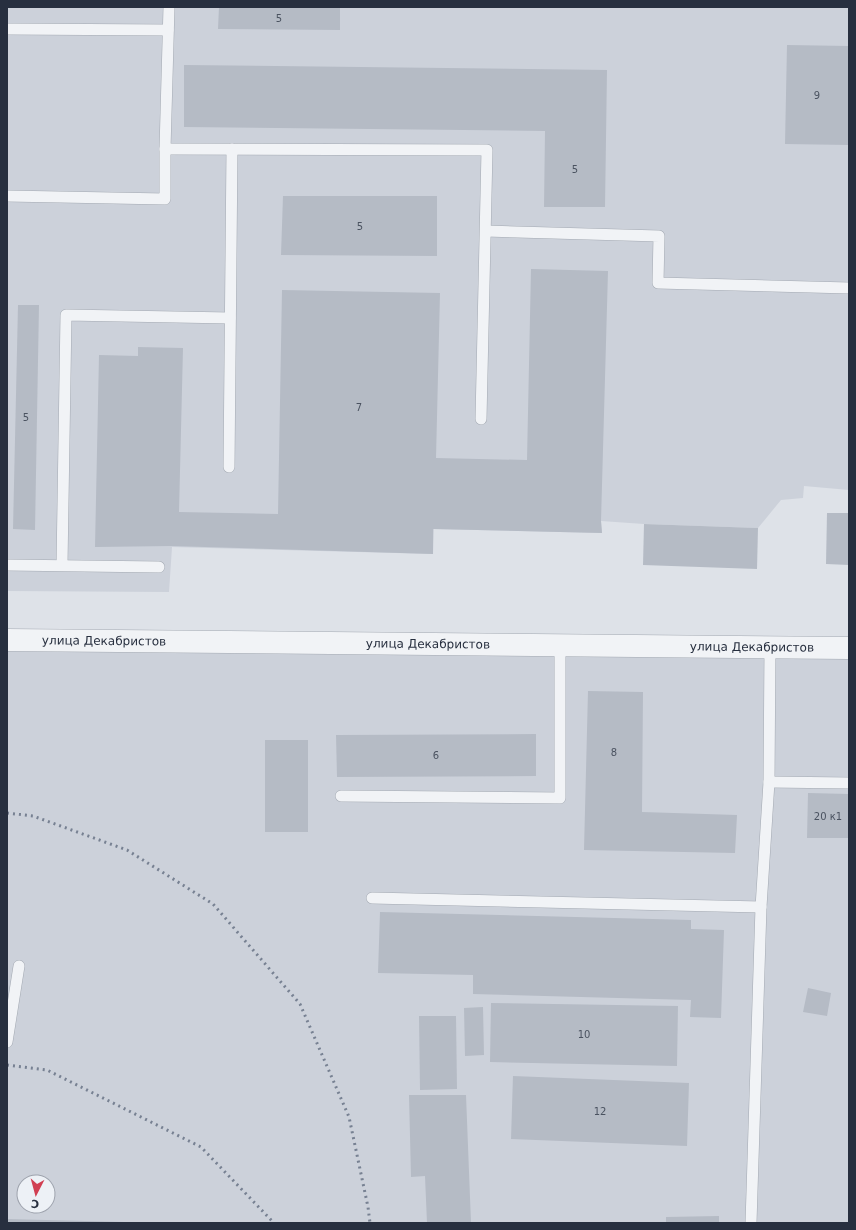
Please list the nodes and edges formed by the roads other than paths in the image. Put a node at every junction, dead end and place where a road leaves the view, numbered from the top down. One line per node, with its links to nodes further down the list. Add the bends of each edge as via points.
1 (169, 7): 3 (lane)
2 (7, 29): 3 (lane)
3 (168, 30): 4 (lane)
4 (165, 149): 5 (lane); 6 (lane, via 165,199)
5 (232, 149): 7 (lane, via 487,150); 9 (lane)
6 (7, 196)
7 (486, 231): 8 (lane, via 659,236 658,283); 10 (lane)
8 (849, 288)
9 (230, 318): 11 (lane); 13 (lane, via 66,315)
10 (481, 419)
11 (229, 467)
12 (7, 565): 13 (lane)
13 (62, 566): 14 (lane)
14 (159, 567)
15 (7, 640): 16 (street, улица Декабристов)
16 (560, 646): 17 (street, улица Декабристов); 21 (lane, via 560,798)
17 (770, 647): 18 (street, улица Декабристов); 19 (lane)
18 (849, 648)
19 (769, 782): 20 (lane); 23 (lane)
20 (849, 783)
21 (341, 796)
22 (372, 898): 23 (lane)
23 (761, 907): 26 (lane)
24 (19, 966): 25 (lane)
25 (7, 1042)
26 (751, 1223)

